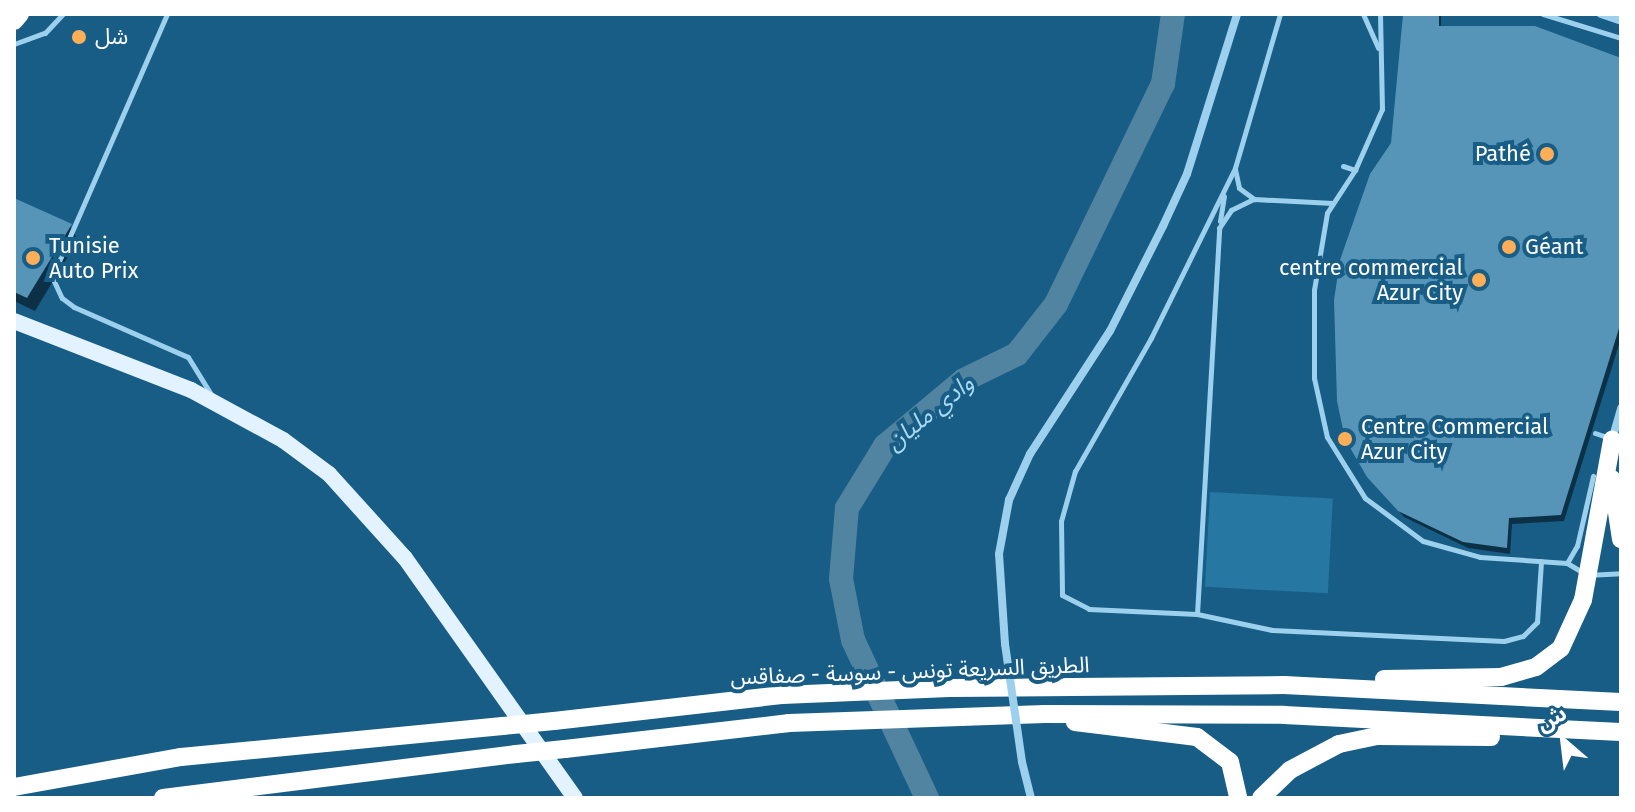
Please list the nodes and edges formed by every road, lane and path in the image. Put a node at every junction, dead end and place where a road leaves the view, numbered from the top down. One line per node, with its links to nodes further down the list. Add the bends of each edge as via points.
1 (20, 14): 10 (highway)
2 (63, 14): 13 (lane, via 45,33)
3 (167, 14): 23 (lane, via 52,277 62,298 74,307 188,357)
4 (1237, 14): 42 (street, bridge, via 1187,174 1163,226 1110,331 1030,454 1009,500 999,554 1005,644)
5 (1280, 14): 16 (lane)
6 (1363, 14): 14 (lane)
7 (1380, 14): 14 (lane)
8 (1543, 14): 12 (lane)
9 (1601, 14): 11 (street)
10 (14, 21)
11 (1621, 21)
12 (1621, 38)
13 (14, 44)
14 (1379, 48): 17 (lane, via 1382,109)
15 (1343, 166): 17 (lane)
16 (1235, 168): 18 (lane); 19 (lane, via 1239,188)
17 (1355, 170): 20 (lane)
18 (1226, 187): 21 (lane); 32 (lane, via 1137,365 1076,466 1061,521 1061,591 1066,600 1089,609)
19 (1254, 199): 20 (lane); 21 (lane, via 1231,210)
20 (1333, 203): 28 (lane, via 1318,260 1313,347 1318,404 1341,465 1367,501 1423,541 1480,557)
21 (1219, 228): 32 (lane)
22 (14, 321): 23 (main road)
23 (216, 404): 41 (main road, via 283,440 356,501 434,596)
24 (1621, 408): 25 (street)
25 (1609, 438): 27 (highway, via 1611,502); 31 (highway)
26 (1593, 476): 29 (lane, via 1577,546)
27 (1621, 539)
28 (1541, 561): 29 (lane); 32 (lane, via 1537,622 1514,640 1272,630)
29 (1567, 563): 31 (lane)
30 (1621, 573): 31 (lane)
31 (1587, 575): 33 (highway, via 1572,632 1550,658 1522,673)
32 (1197, 614)
33 (1284, 685): 34 (highway, الطريق السريعة تونس - سوسة - صفاقس); 37 (highway, الطريق السريعة تونس - سوسة - صفاقس, bridge, via 782,695)
34 (1621, 702)
35 (1045, 714): 36 (highway, via 1284,715); 40 (highway, bridge, via 789,723); 43 (highway, via 1101,728 1197,737 1230,762)
36 (1614, 731): 44 (highway, via 1357,740 1308,758)
37 (181, 757): 38 (highway); 39 (highway, الطريق السريعة تونس - سوسة - صفاقس)
38 (14, 778)
39 (14, 787)
40 (163, 798)
41 (575, 798)
42 (1031, 798)
43 (1238, 798)
44 (1261, 798)

